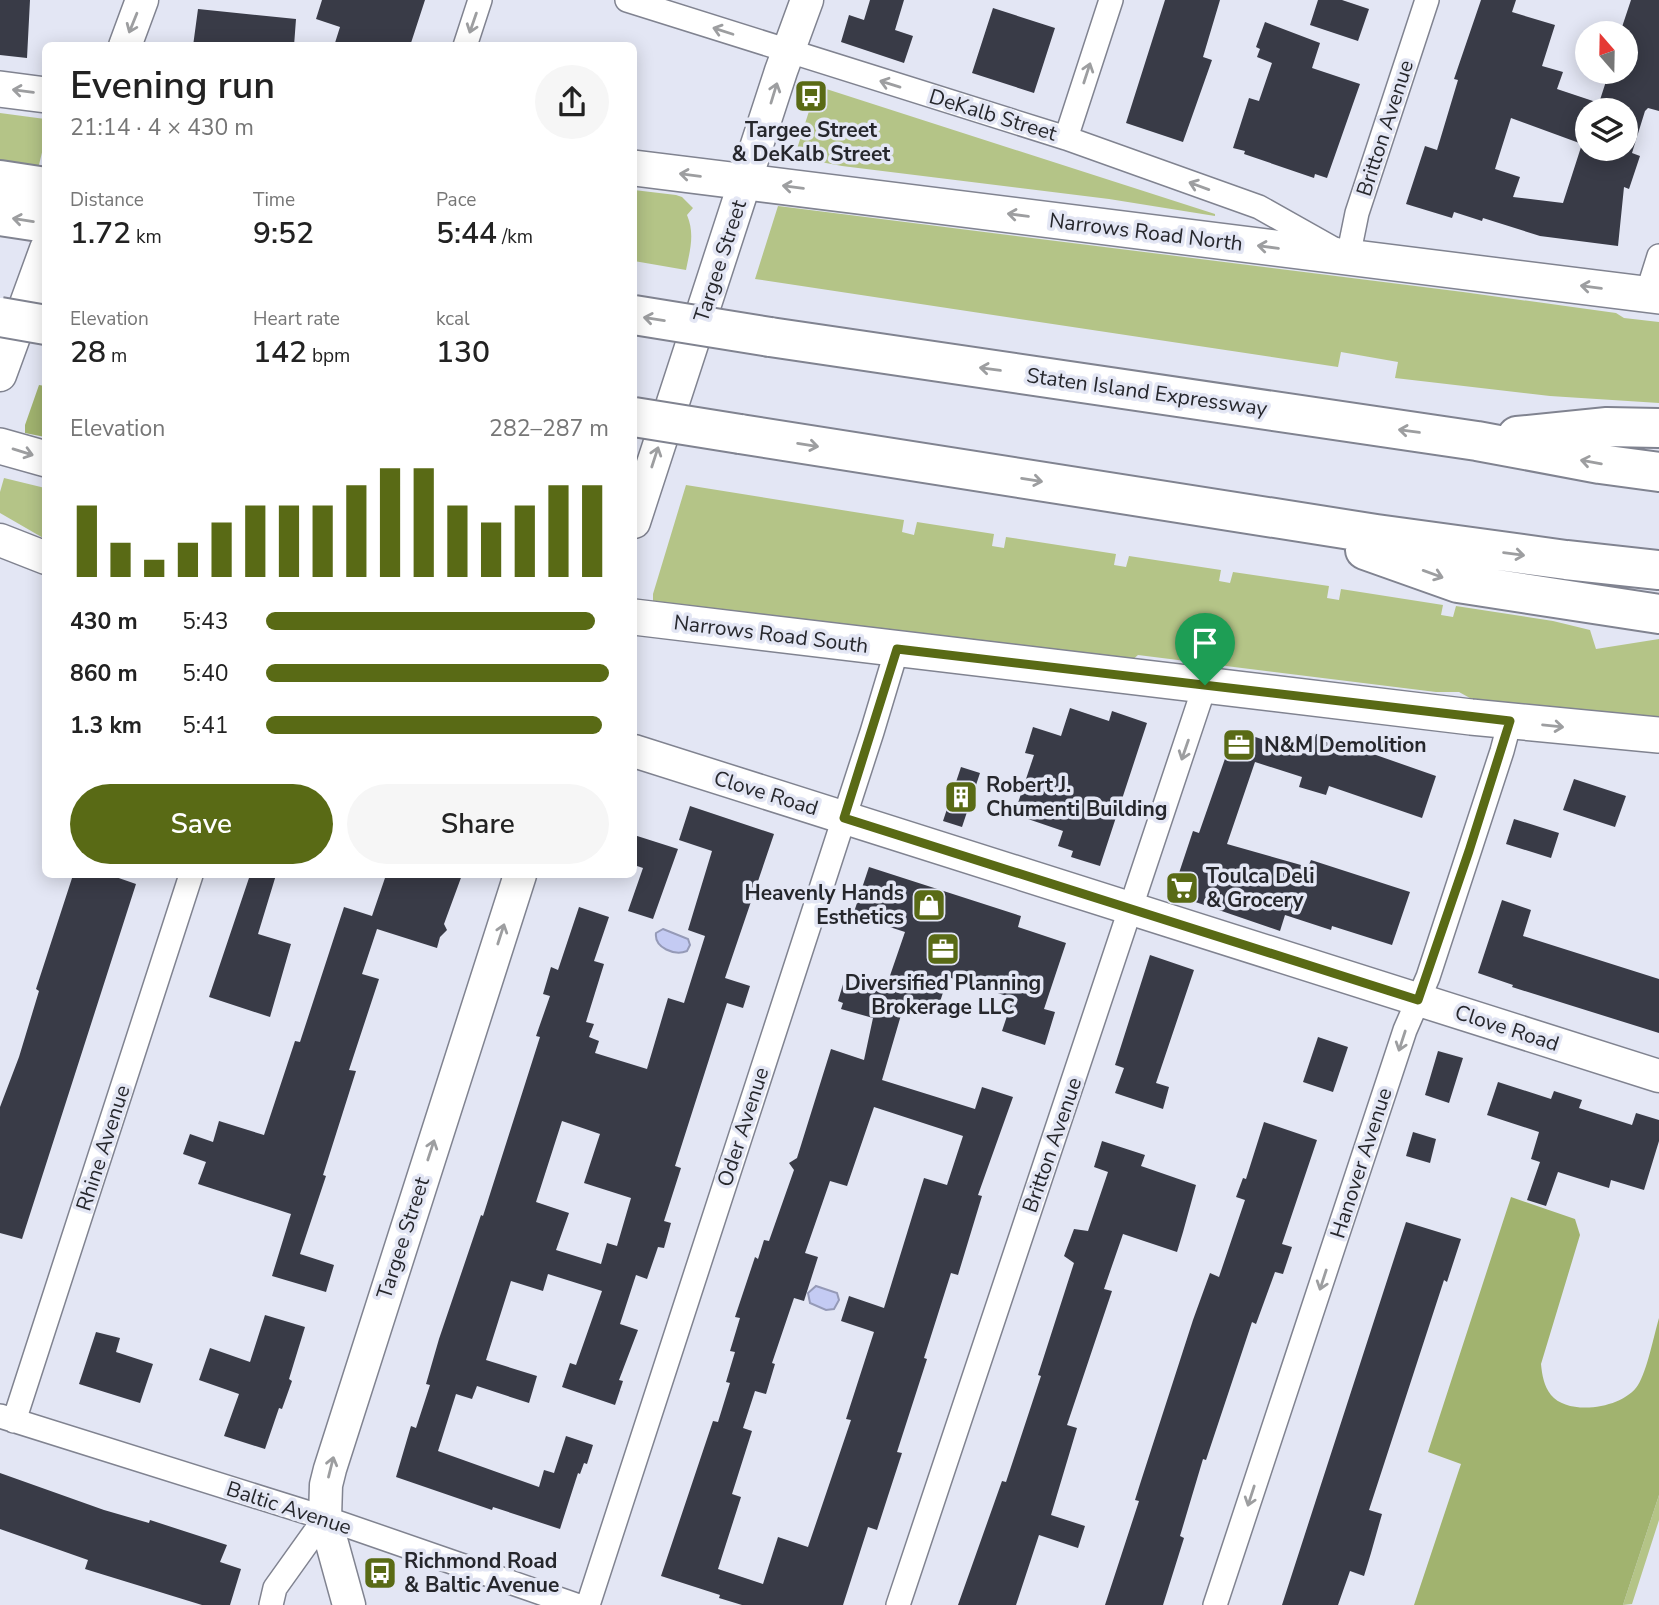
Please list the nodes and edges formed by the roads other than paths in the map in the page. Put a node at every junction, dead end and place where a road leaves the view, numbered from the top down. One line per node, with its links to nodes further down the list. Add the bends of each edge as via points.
1 (142, 0): 7 (main road, one-way to 7)
2 (480, 0): 8 (street, one-way to 8)
3 (626, 0): 9 (street, DeKalb Street, one-way to 3)
4 (807, 0): 9 (main road, Targee Street)
5 (1111, 0): 12 (street, one-way to 5)
6 (1427, 0): 20 (street, Britton Avenue, via 1357,213)
7 (126, 42)
8 (466, 42)
9 (788, 52): 12 (street, DeKalb Street, one-way to 9); 15 (main road, Targee Street, one-way to 9)
10 (0, 89): 11 (main road, one-way to 10)
11 (42, 94)
12 (1066, 138): 20 (street, DeKalb Street, one-way to 12, via 1259,207)
13 (637, 168): 15 (main road, Narrows Road North, one-way to 13)
14 (0, 180): 16 (highway)
15 (746, 181): 20 (main road, Narrows Road North, one-way to 15); 33 (main road, Targee Street, one-way to 15)
16 (42, 186)
17 (0, 216): 18 (highway, one-way to 17)
18 (42, 222)
19 (1659, 256): 22 (street)
20 (1348, 257): 22 (main road, Narrows Road North, one-way to 20)
21 (42, 260): 26 (main road)
22 (1653, 295)
23 (637, 315): 29 (highway, Staten Island Expressway, one-way to 23, bridge)
24 (0, 317): 25 (highway, bridge)
25 (42, 324)
26 (0, 375)
27 (637, 417): 34 (highway, one-way to 34, bridge)
28 (1659, 428): 29 (highway, via 1607,427)
29 (1477, 440): 32 (highway, Staten Island Expressway, one-way to 29)
30 (0, 446): 31 (main road, one-way to 31)
31 (42, 458)
32 (1659, 472)
33 (637, 513)
34 (1277, 518): 37 (highway, one-way to 37); 38 (highway, one-way to 38, via 1458,583)
35 (0, 540): 36 (main road)
36 (42, 556)
37 (1659, 570)
38 (1659, 614)
39 (637, 617): 40 (main road, Narrows Road South)
40 (897, 649): 41 (main road, Narrows Road South); 45 (street, Oder Avenue)
41 (1205, 685): 42 (main road, Narrows Road South); 48 (street, Britton Avenue, one-way to 48)
42 (1510, 721): 43 (main road, Narrows Road South, one-way to 43); 49 (street, Hanover Avenue)
43 (1659, 736)
44 (637, 752): 45 (main road, Clove Road)
45 (844, 818): 48 (main road, Clove Road); 57 (street, Oder Avenue)
46 (190, 878): 51 (street, Rhine Avenue)
47 (519, 878): 52 (main road, Targee Street, one-way to 47, via 334,1452)
48 (1132, 909): 49 (main road, Clove Road); 58 (street, Britton Avenue)
49 (1418, 1000): 50 (main road, Clove Road); 59 (street, Hanover Avenue, one-way to 59)
50 (1659, 1076)
51 (7, 1418): 52 (street, Baltic Avenue)
52 (325, 1518): 53 (street, Baltic Avenue); 54 (street, via 275,1588); 55 (main road, Targee Street)
53 (541, 1600): 56 (street, Baltic Avenue)
54 (271, 1605)
55 (349, 1605)
56 (576, 1605)
57 (588, 1605)
58 (898, 1605)
59 (1215, 1605)

